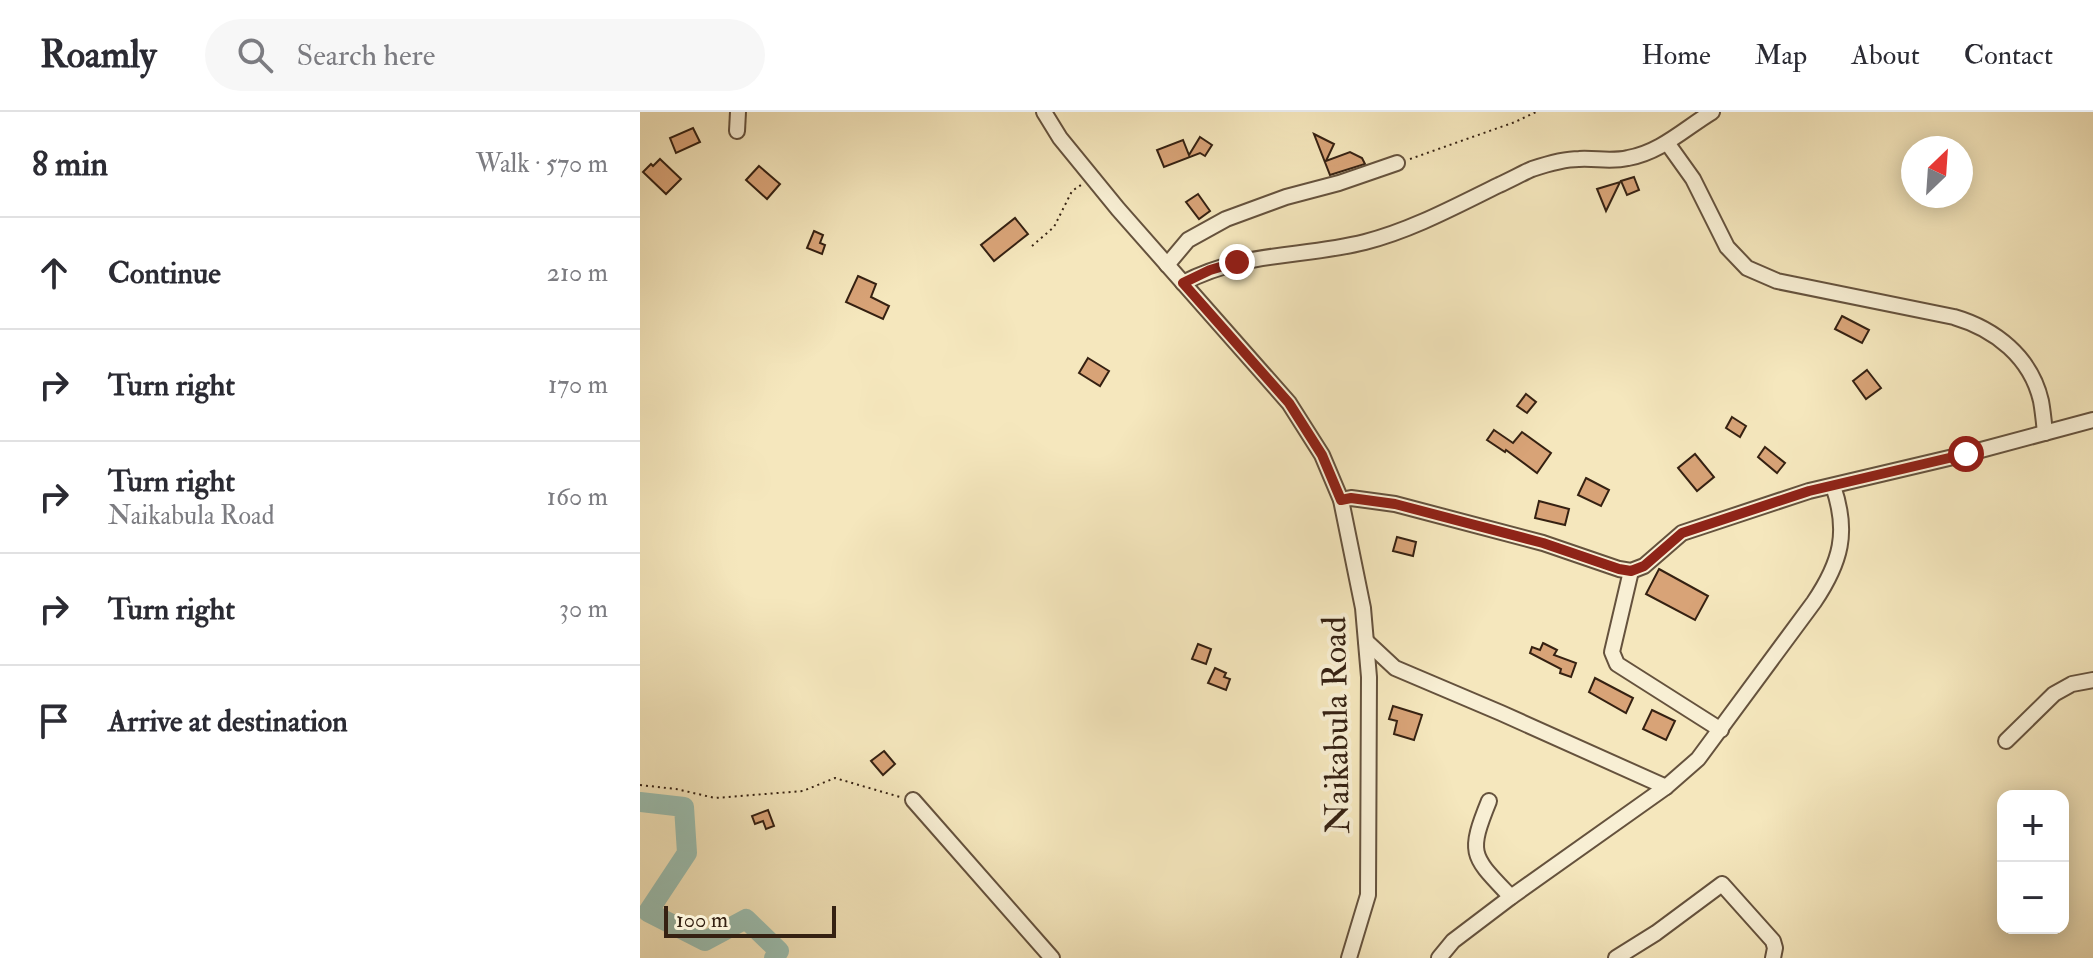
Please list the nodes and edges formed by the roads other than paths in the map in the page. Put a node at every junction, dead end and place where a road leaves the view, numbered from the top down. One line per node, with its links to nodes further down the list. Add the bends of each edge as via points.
1 (738, 112): 4 (street)
2 (1044, 112): 7 (street, Naikabula Road)
3 (1712, 112): 5 (street)
4 (737, 131)
5 (1668, 144): 8 (street, via 1629,158 1582,158 1542,166 1382,237 1237,262); 10 (street, via 1693,179 1727,247 1747,268 1777,281 1981,327 2025,365 2041,401)
6 (1397, 163): 7 (street, via 1226,219 1188,240)
7 (1167, 265): 8 (street, Naikabula Road)
8 (1183, 283): 12 (street, Naikabula Road, via 1289,403 1322,455)
9 (2093, 420): 10 (street)
10 (2045, 433): 11 (street)
11 (1833, 486): 13 (street, via 1682,533); 16 (street, via 1842,531 1831,571)
12 (1341, 500): 13 (street, via 1395,504); 14 (street, Naikabula Road)
13 (1631, 571): 16 (street, via 1612,652 1617,664)
14 (1366, 641): 18 (street, via 1395,668); 23 (street, Naikabula Road, via 1368,895)
15 (2093, 680): 17 (street, via 2054,694)
16 (1721, 730): 18 (street)
17 (2006, 741)
18 (1666, 787): 21 (street)
19 (913, 800): 22 (street)
20 (1489, 801): 21 (street, via 1475,853)
21 (1511, 897): 24 (street)
22 (1052, 958)
23 (1349, 958)
24 (1439, 958)
25 (1616, 958): 26 (street, via 1722,884 1773,941)
26 (1773, 958)

